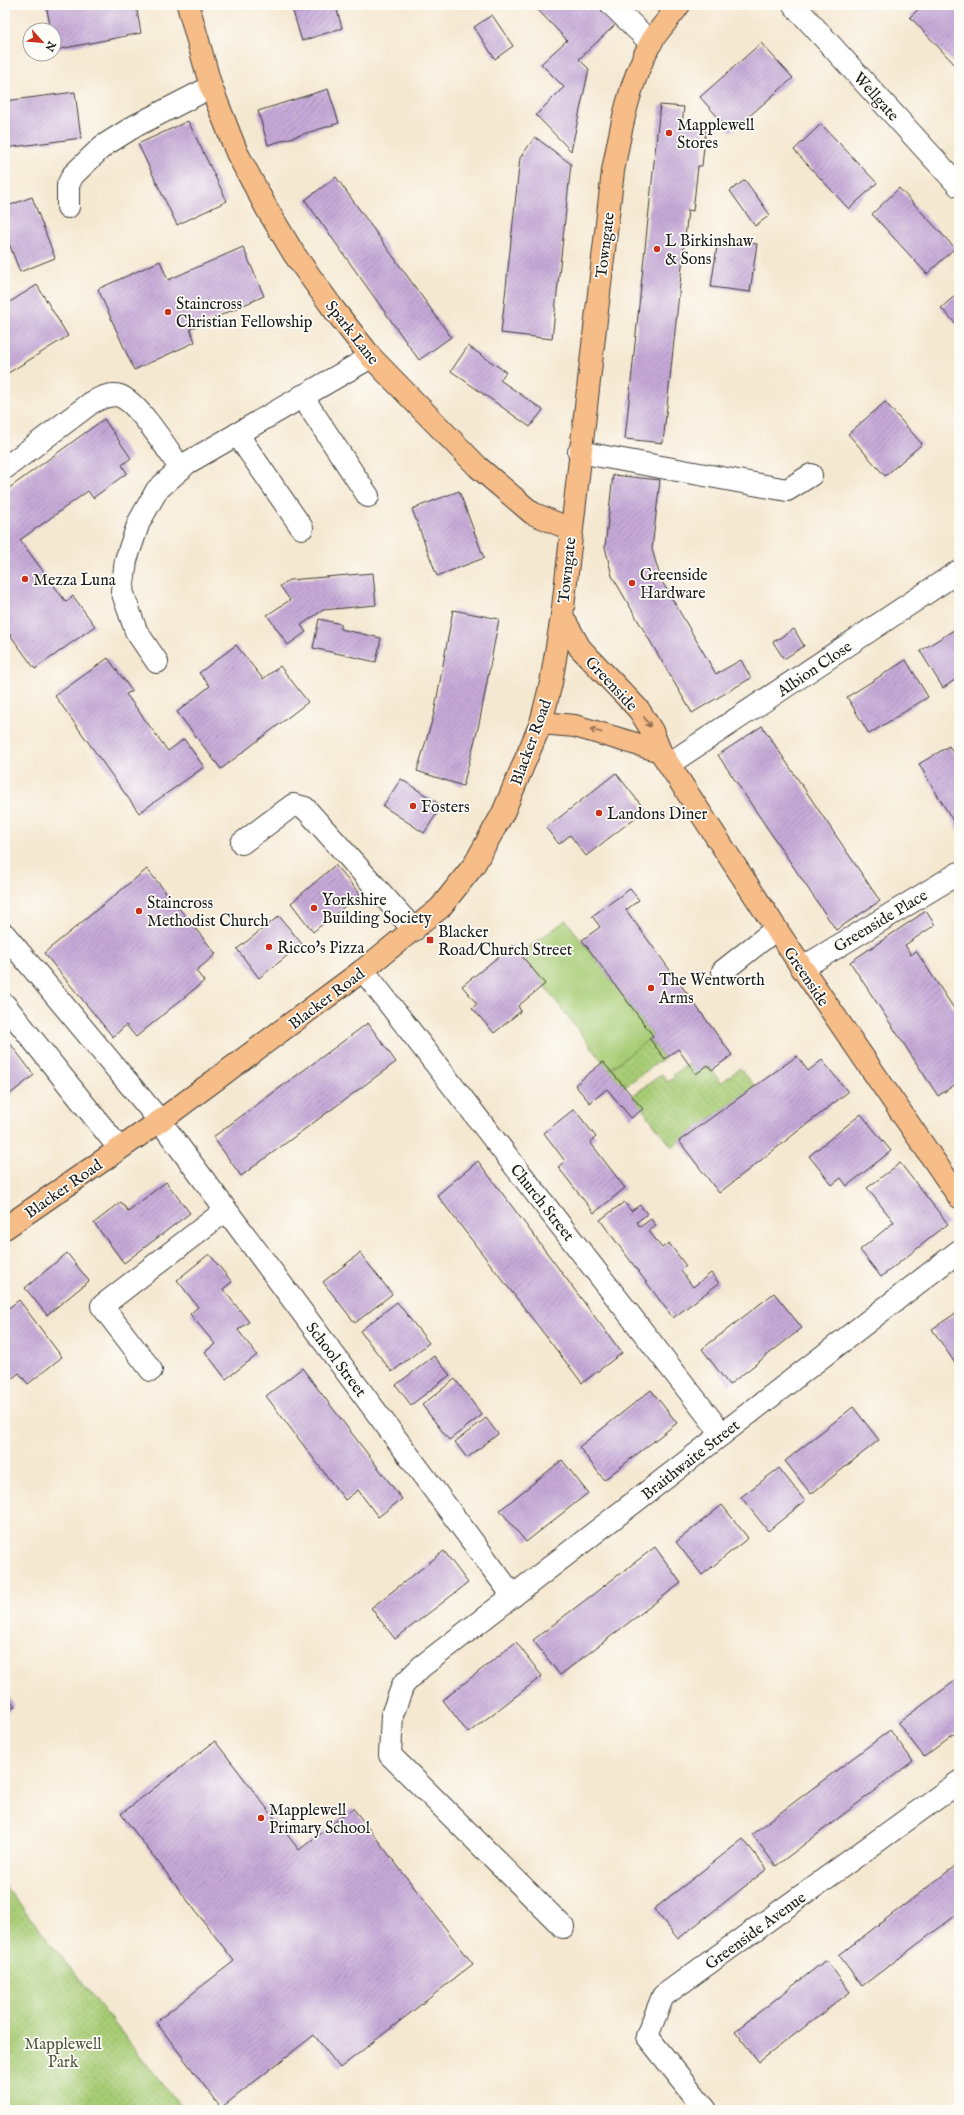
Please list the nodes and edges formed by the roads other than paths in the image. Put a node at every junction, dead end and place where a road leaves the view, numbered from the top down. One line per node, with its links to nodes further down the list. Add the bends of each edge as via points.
1 (188, 5): 6 (main road, Spark Lane)
2 (612, 5): 5 (street)
3 (680, 5): 5 (main road, Towngate)
4 (794, 5): 7 (street, Wellgate)
5 (651, 43): 12 (main road, Towngate, via 637,70 623,115 615,157)
6 (211, 87): 8 (street, via 135,126 103,146 72,175 68,185); 9 (main road, Spark Lane, via 237,153 267,209 294,254)
7 (959, 186)
8 (68, 207)
9 (371, 357): 10 (street); 18 (main road, Spark Lane, via 478,467 532,513)
10 (302, 396): 11 (street); 16 (street)
11 (237, 434): 14 (street); 17 (street)
12 (579, 452): 15 (street, via 787,490); 18 (main road, Towngate)
13 (5, 468): 14 (street, via 92,403 105,396 119,396 138,410)
14 (181, 469): 21 (street, via 157,490 139,522 126,560 122,591 136,631)
15 (811, 475)
16 (368, 496)
17 (302, 528)
18 (570, 529): 20 (main road, Towngate)
19 (959, 571): 23 (street, Albion Close)
20 (562, 616): 22 (main road, Blacker Road, via 551,683); 23 (main road, Greenside, one-way to 23, via 580,648 639,710)
21 (157, 662)
22 (540, 724): 23 (main road, one-way to 22, via 575,726); 27 (main road, Blacker Road, via 503,813 474,865 440,908)
23 (665, 758): 26 (main road, Greenside)
24 (242, 843): 27 (street, via 293,804 305,808)
25 (959, 872): 29 (street, Greenside Place)
26 (776, 929): 29 (main road, Greenside); 31 (street)
27 (414, 930): 30 (main road, Blacker Road)
28 (5, 936): 33 (street, School Street)
29 (802, 968): 35 (main road, Greenside)
30 (363, 970): 33 (main road, Blacker Road); 40 (street, Church Street)
31 (723, 971)
32 (5, 1005): 34 (street)
33 (160, 1121): 34 (main road, Blacker Road); 36 (street, School Street)
34 (119, 1148): 37 (main road, Blacker Road)
35 (959, 1197)
36 (226, 1210): 39 (street, via 102,1306); 41 (street, School Street)
37 (5, 1228)
38 (959, 1251): 40 (street, Braithwaite Street)
39 (151, 1370)
40 (722, 1434): 41 (street, Braithwaite Street)
41 (513, 1596): 43 (street, Braithwaite Street, via 421,1667 403,1685 392,1716 390,1755)
42 (959, 1782): 44 (street, Greenside Avenue, via 663,1996 647,2036)
43 (563, 1927)
44 (706, 2110)

